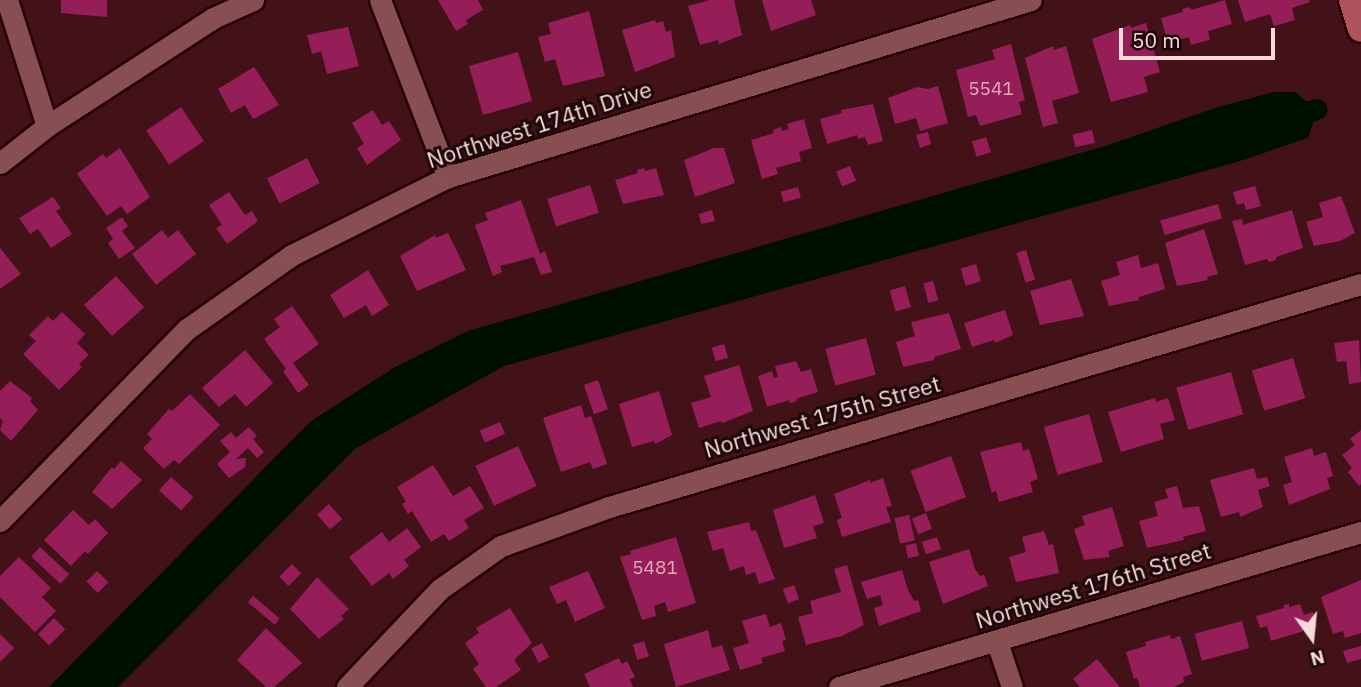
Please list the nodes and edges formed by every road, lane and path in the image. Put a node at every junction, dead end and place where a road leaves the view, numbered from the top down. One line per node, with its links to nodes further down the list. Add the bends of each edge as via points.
1 (7, 0): 7 (street)
2 (253, 0): 7 (street, via 213,18)
3 (380, 0): 9 (street)
4 (1031, 0): 9 (street, Northwest 174th Drive)
5 (1352, 0): 6 (main road)
6 (1361, 29)
7 (47, 126): 8 (street)
8 (0, 163)
9 (448, 177): 11 (street, Northwest 174th Drive, via 292,255 187,329)
10 (1361, 284): 14 (street, Northwest 175th Street, via 622,503 501,546 440,589)
11 (0, 521)
12 (1361, 532): 13 (street, Northwest 176th Street)
13 (997, 642): 15 (street, Northwest 176th Street); 16 (street)
14 (347, 687)
15 (839, 687)
16 (1012, 687)

